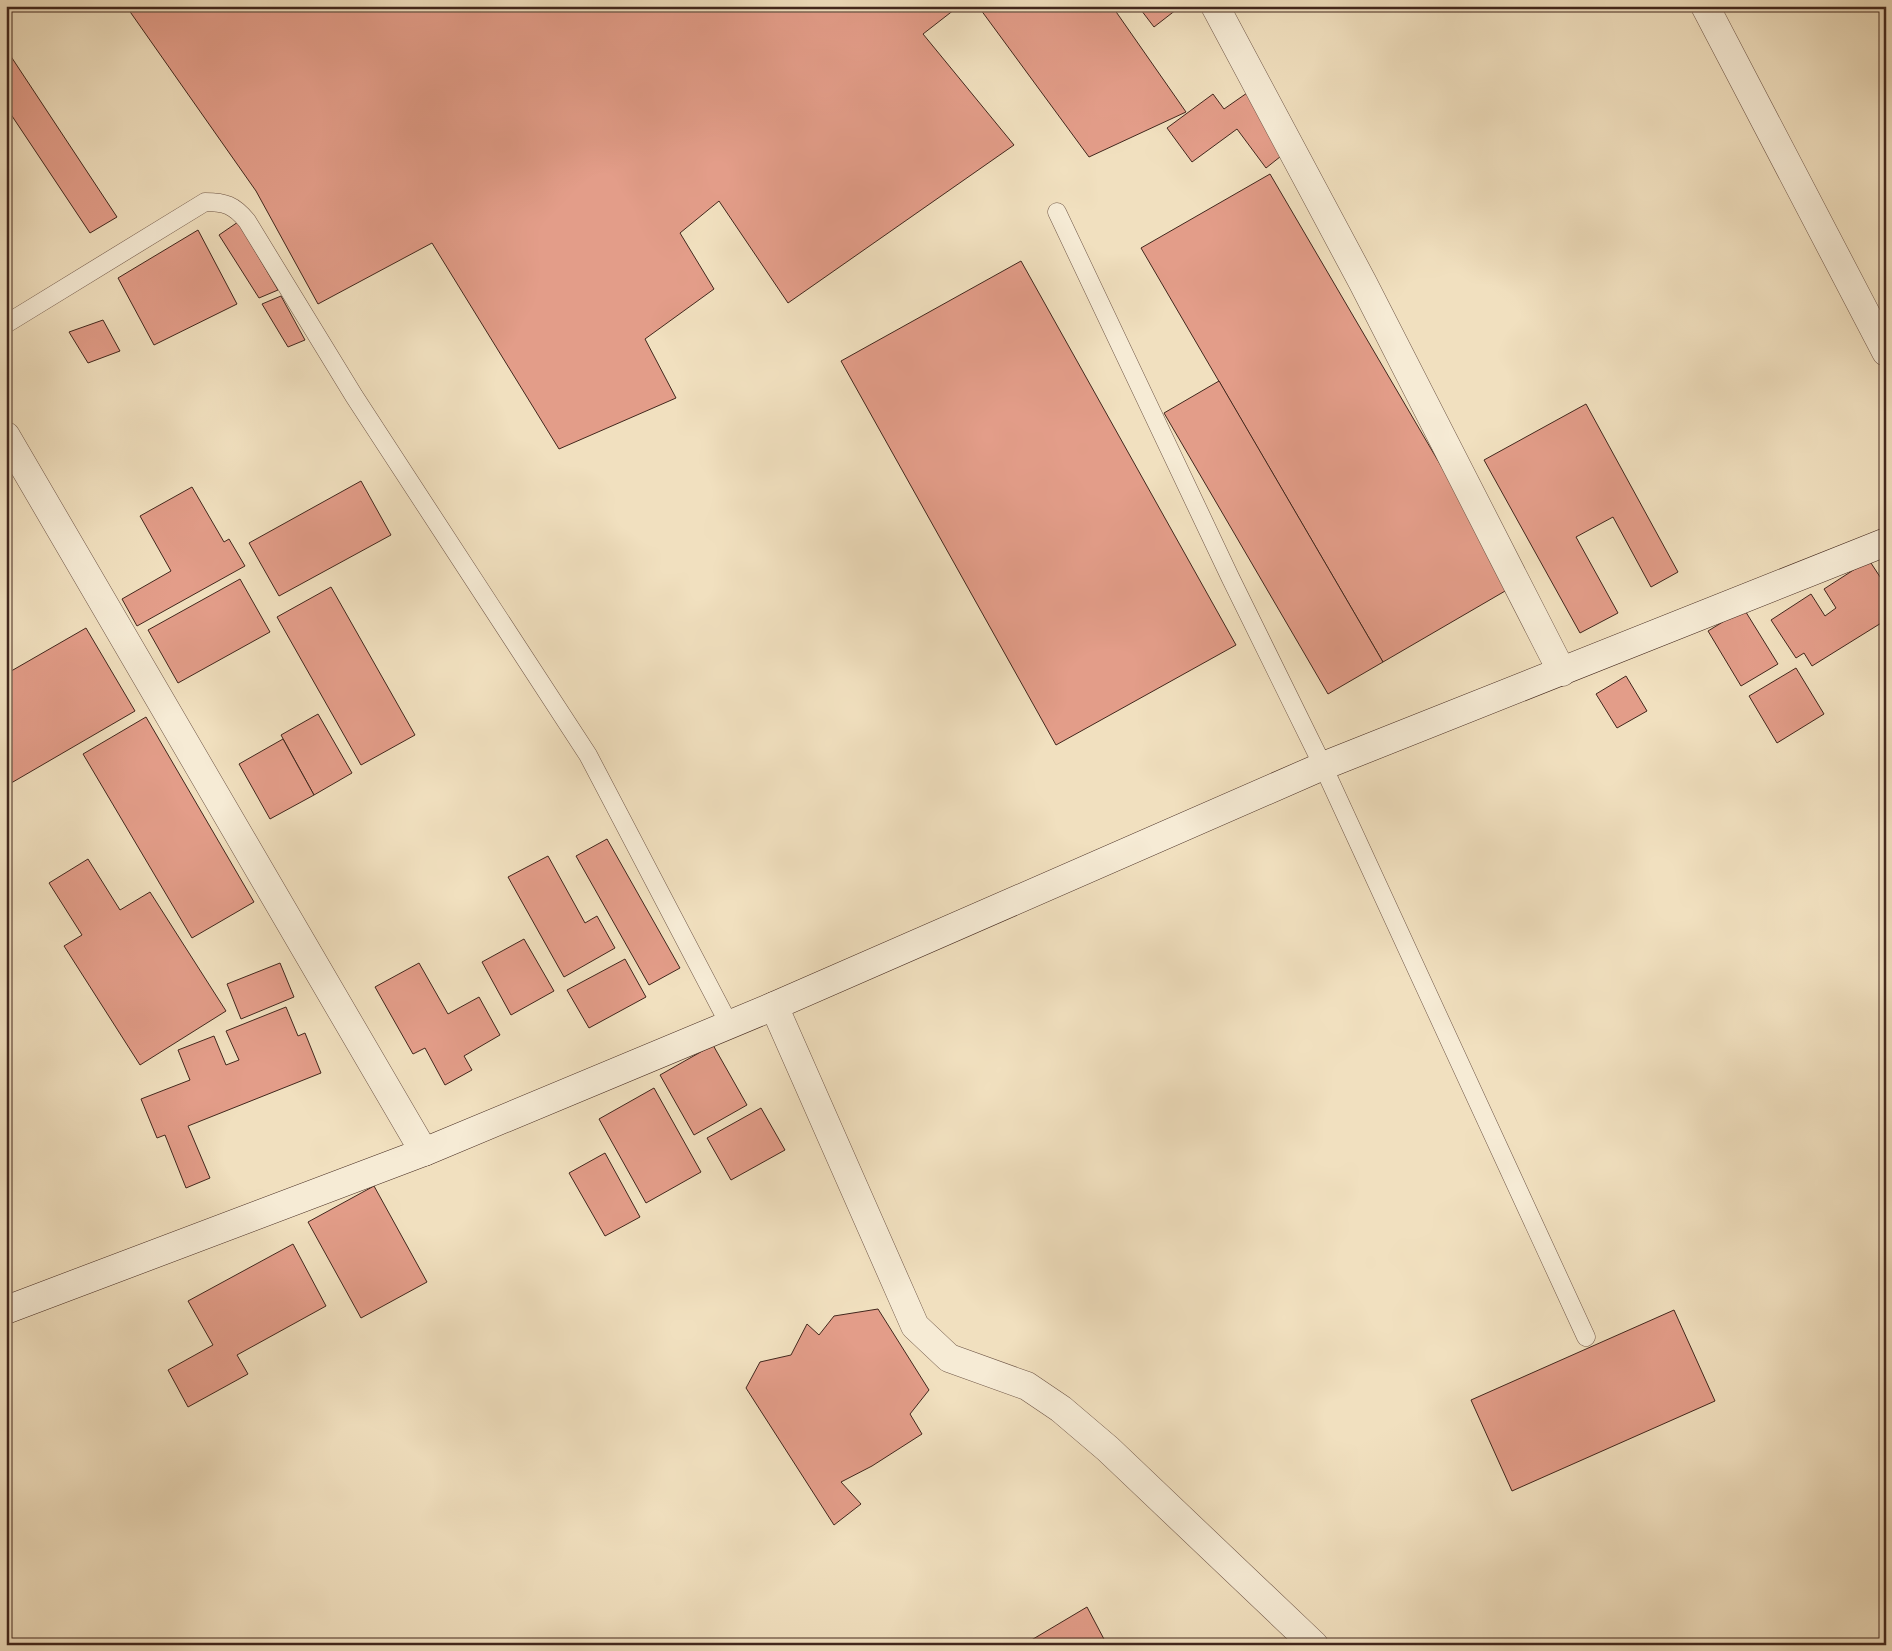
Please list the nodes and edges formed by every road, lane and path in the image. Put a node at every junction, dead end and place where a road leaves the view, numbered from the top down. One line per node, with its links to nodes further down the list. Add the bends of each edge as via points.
1 (1215, 6): 8 (street, via 1363,283)
2 (1705, 6): 5 (street)
3 (1057, 212): 9 (lane)
4 (6, 324): 11 (lane, via 205,202 224,202 238,210 354,396 588,755)
5 (1886, 352)
6 (6, 436): 12 (street)
7 (1886, 542): 8 (street)
8 (1562, 672): 9 (street)
9 (1323, 766): 10 (street); 14 (lane)
10 (774, 1006): 11 (street); 15 (street, via 915,1326 949,1358 1027,1386 1061,1409 1108,1449)
11 (729, 1024): 12 (street)
12 (424, 1152): 13 (street)
13 (6, 1310)
14 (1586, 1337)
15 (1314, 1645)

